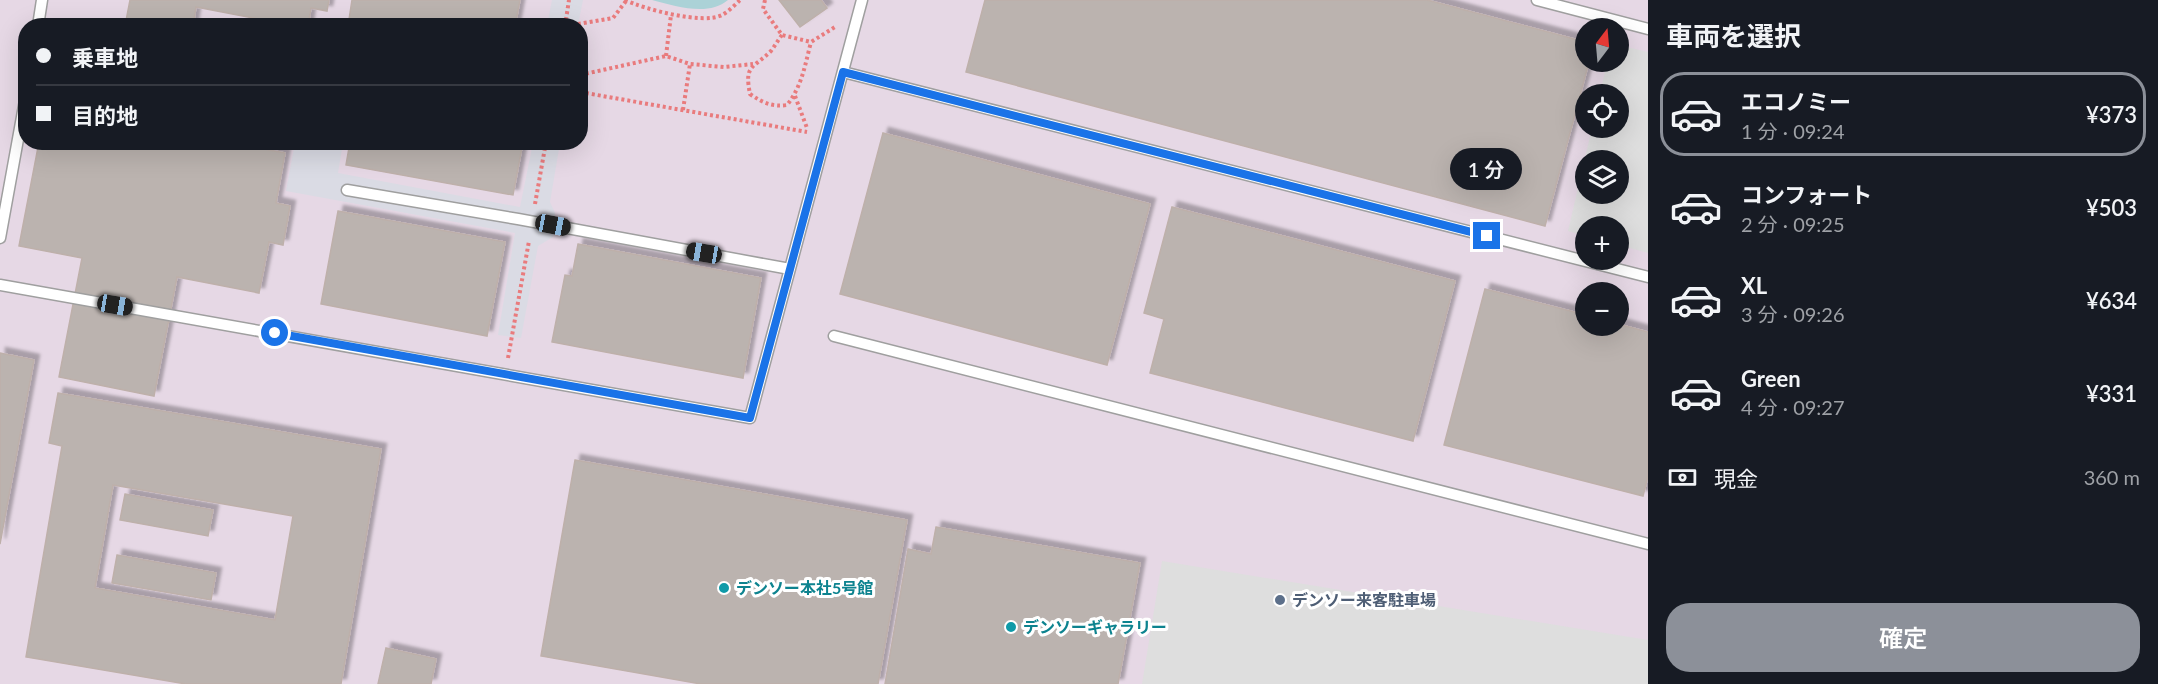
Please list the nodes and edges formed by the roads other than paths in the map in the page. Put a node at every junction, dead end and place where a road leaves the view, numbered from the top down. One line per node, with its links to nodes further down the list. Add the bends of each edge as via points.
1 (42, 0): 4 (lane)
2 (862, 0): 6 (lane)
3 (1537, 0): 5 (lane)
4 (39, 18)
5 (1648, 28)
6 (843, 72): 10 (lane); 11 (lane)
7 (18, 138): 9 (lane)
8 (347, 189): 10 (lane)
9 (0, 238)
10 (790, 269): 12 (lane, via 750,418)
11 (1648, 277)
12 (0, 285)
13 (834, 336): 14 (lane)
14 (1648, 544)

